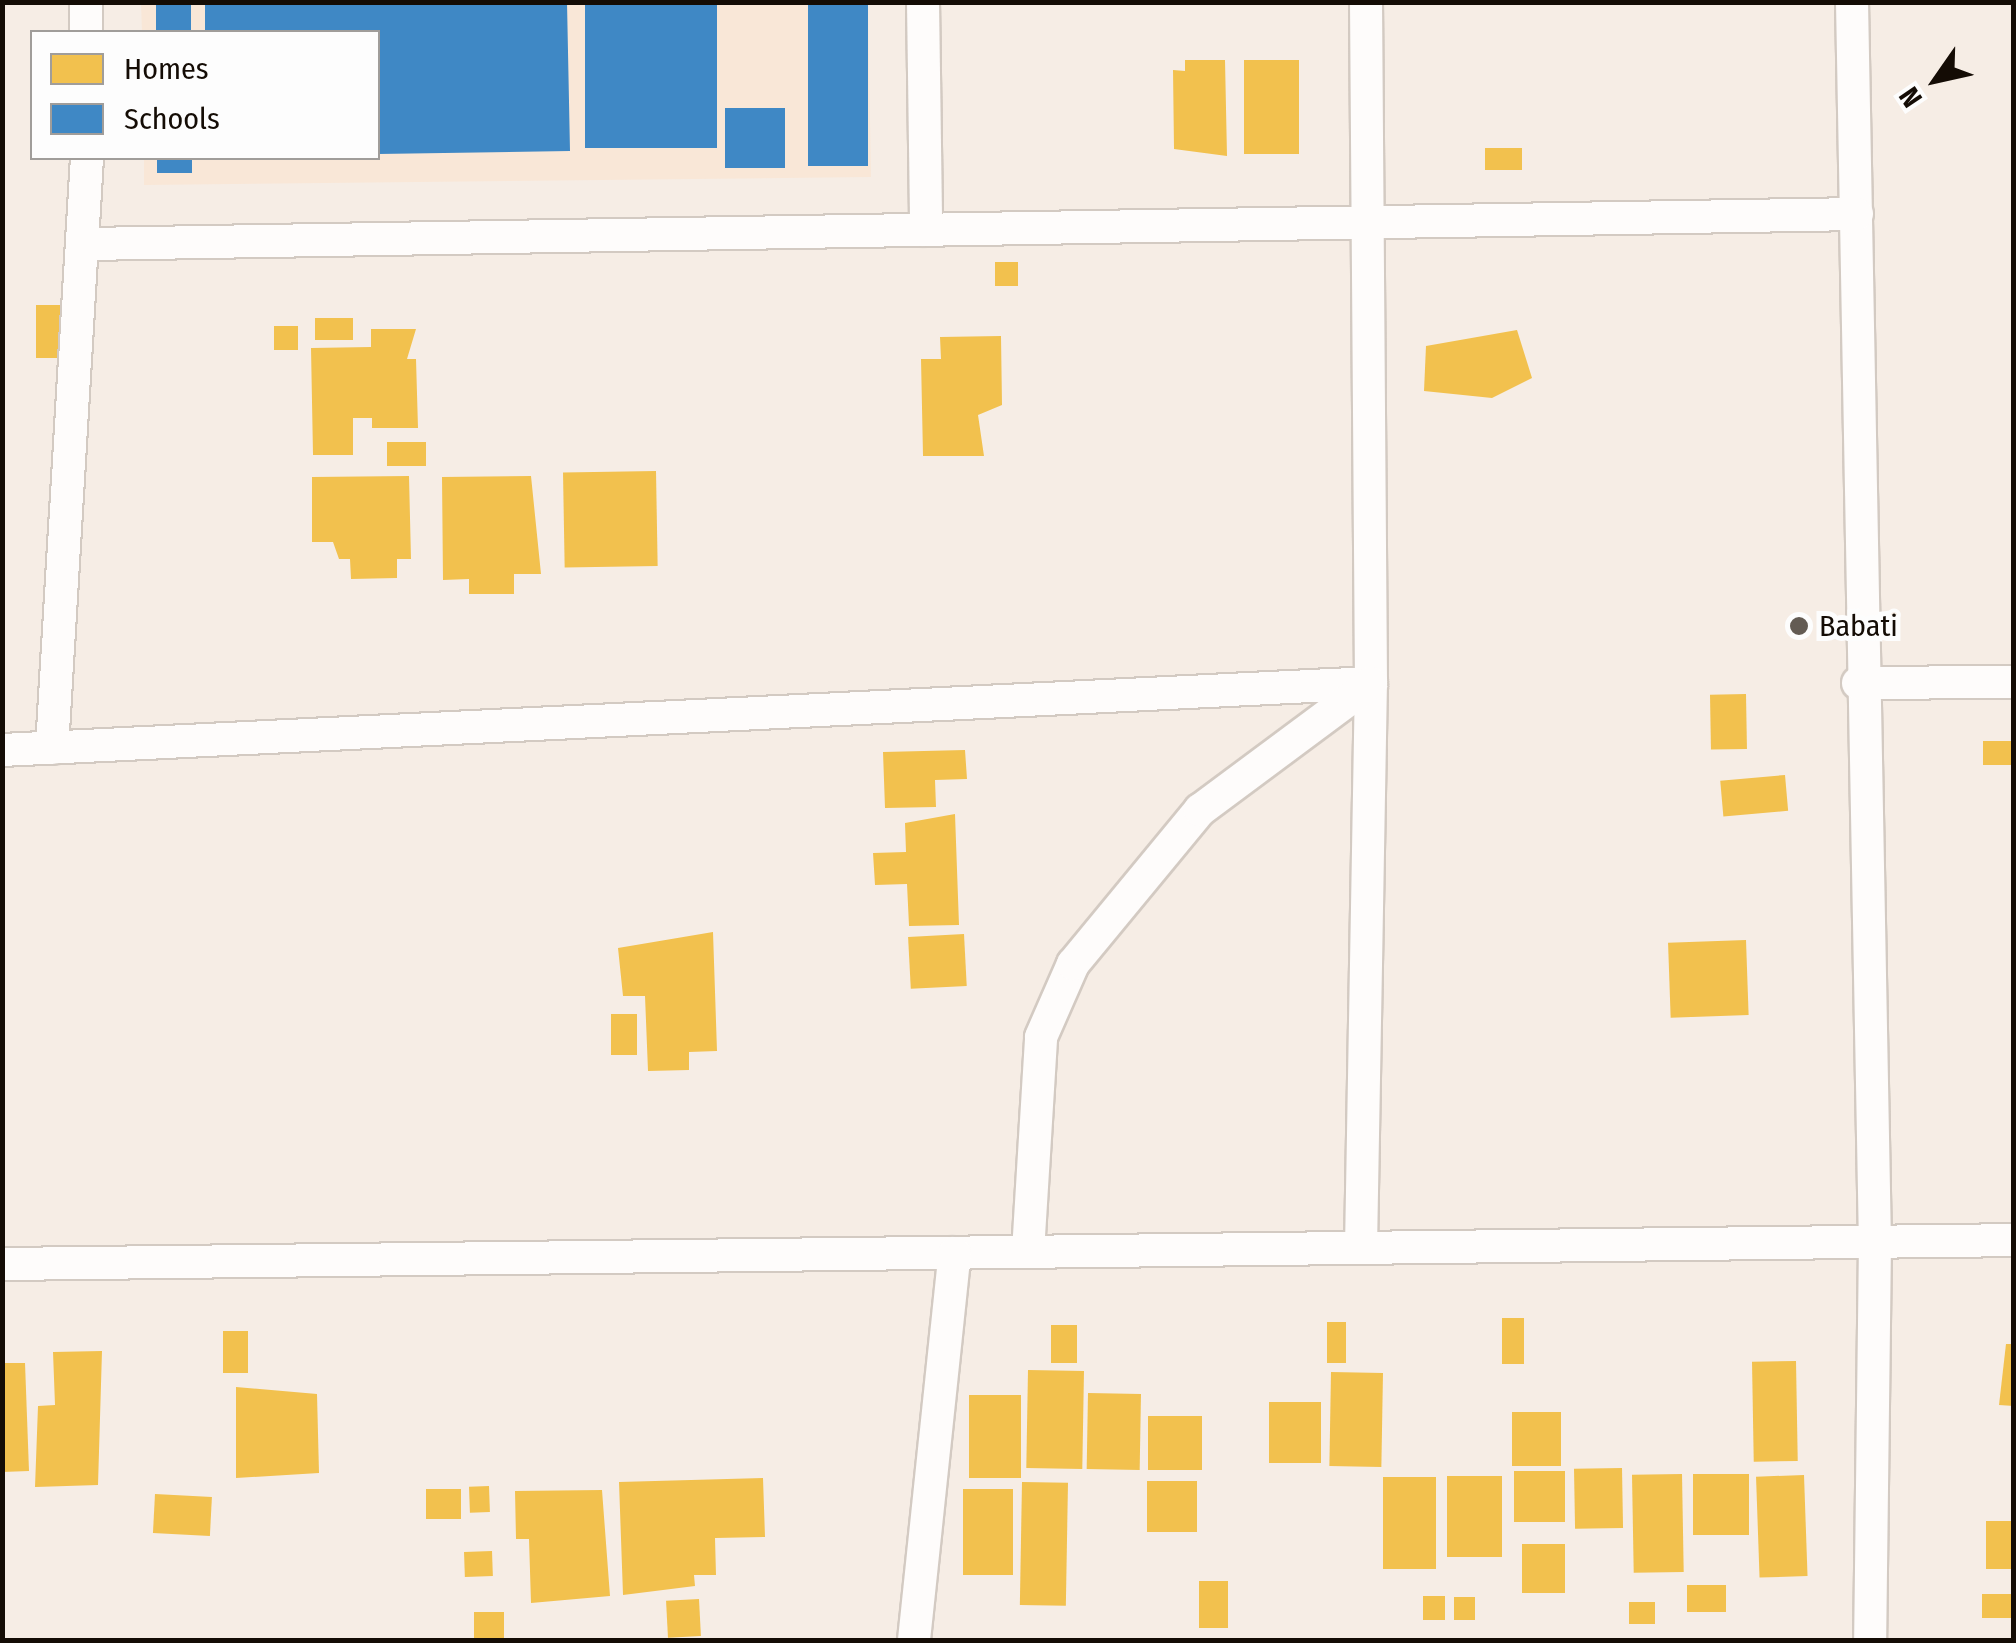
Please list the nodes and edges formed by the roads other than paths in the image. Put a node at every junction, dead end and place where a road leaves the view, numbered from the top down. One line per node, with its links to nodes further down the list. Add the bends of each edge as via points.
1 (86, 2): 5 (street)
2 (924, 2): 9 (street)
3 (1366, 2): 8 (street)
4 (1852, 2): 7 (street)
5 (86, 30)
6 (87, 160): 10 (street)
7 (1858, 214): 8 (street); 13 (street)
8 (1368, 222): 9 (street); 12 (street)
9 (926, 230): 10 (street)
10 (87, 244): 14 (street)
11 (2014, 682): 13 (street)
12 (1370, 683): 14 (street); 18 (street); 19 (street, via 1200,810 1073,964 1041,1036)
13 (1858, 683): 17 (street)
14 (52, 748): 15 (street)
15 (2, 750)
16 (2014, 1240): 17 (street)
17 (1875, 1242): 18 (street); 23 (street)
18 (1361, 1248): 19 (street)
19 (1028, 1252): 20 (street)
20 (954, 1253): 21 (street); 22 (street)
21 (2, 1264)
22 (914, 1640)
23 (1870, 1640)

